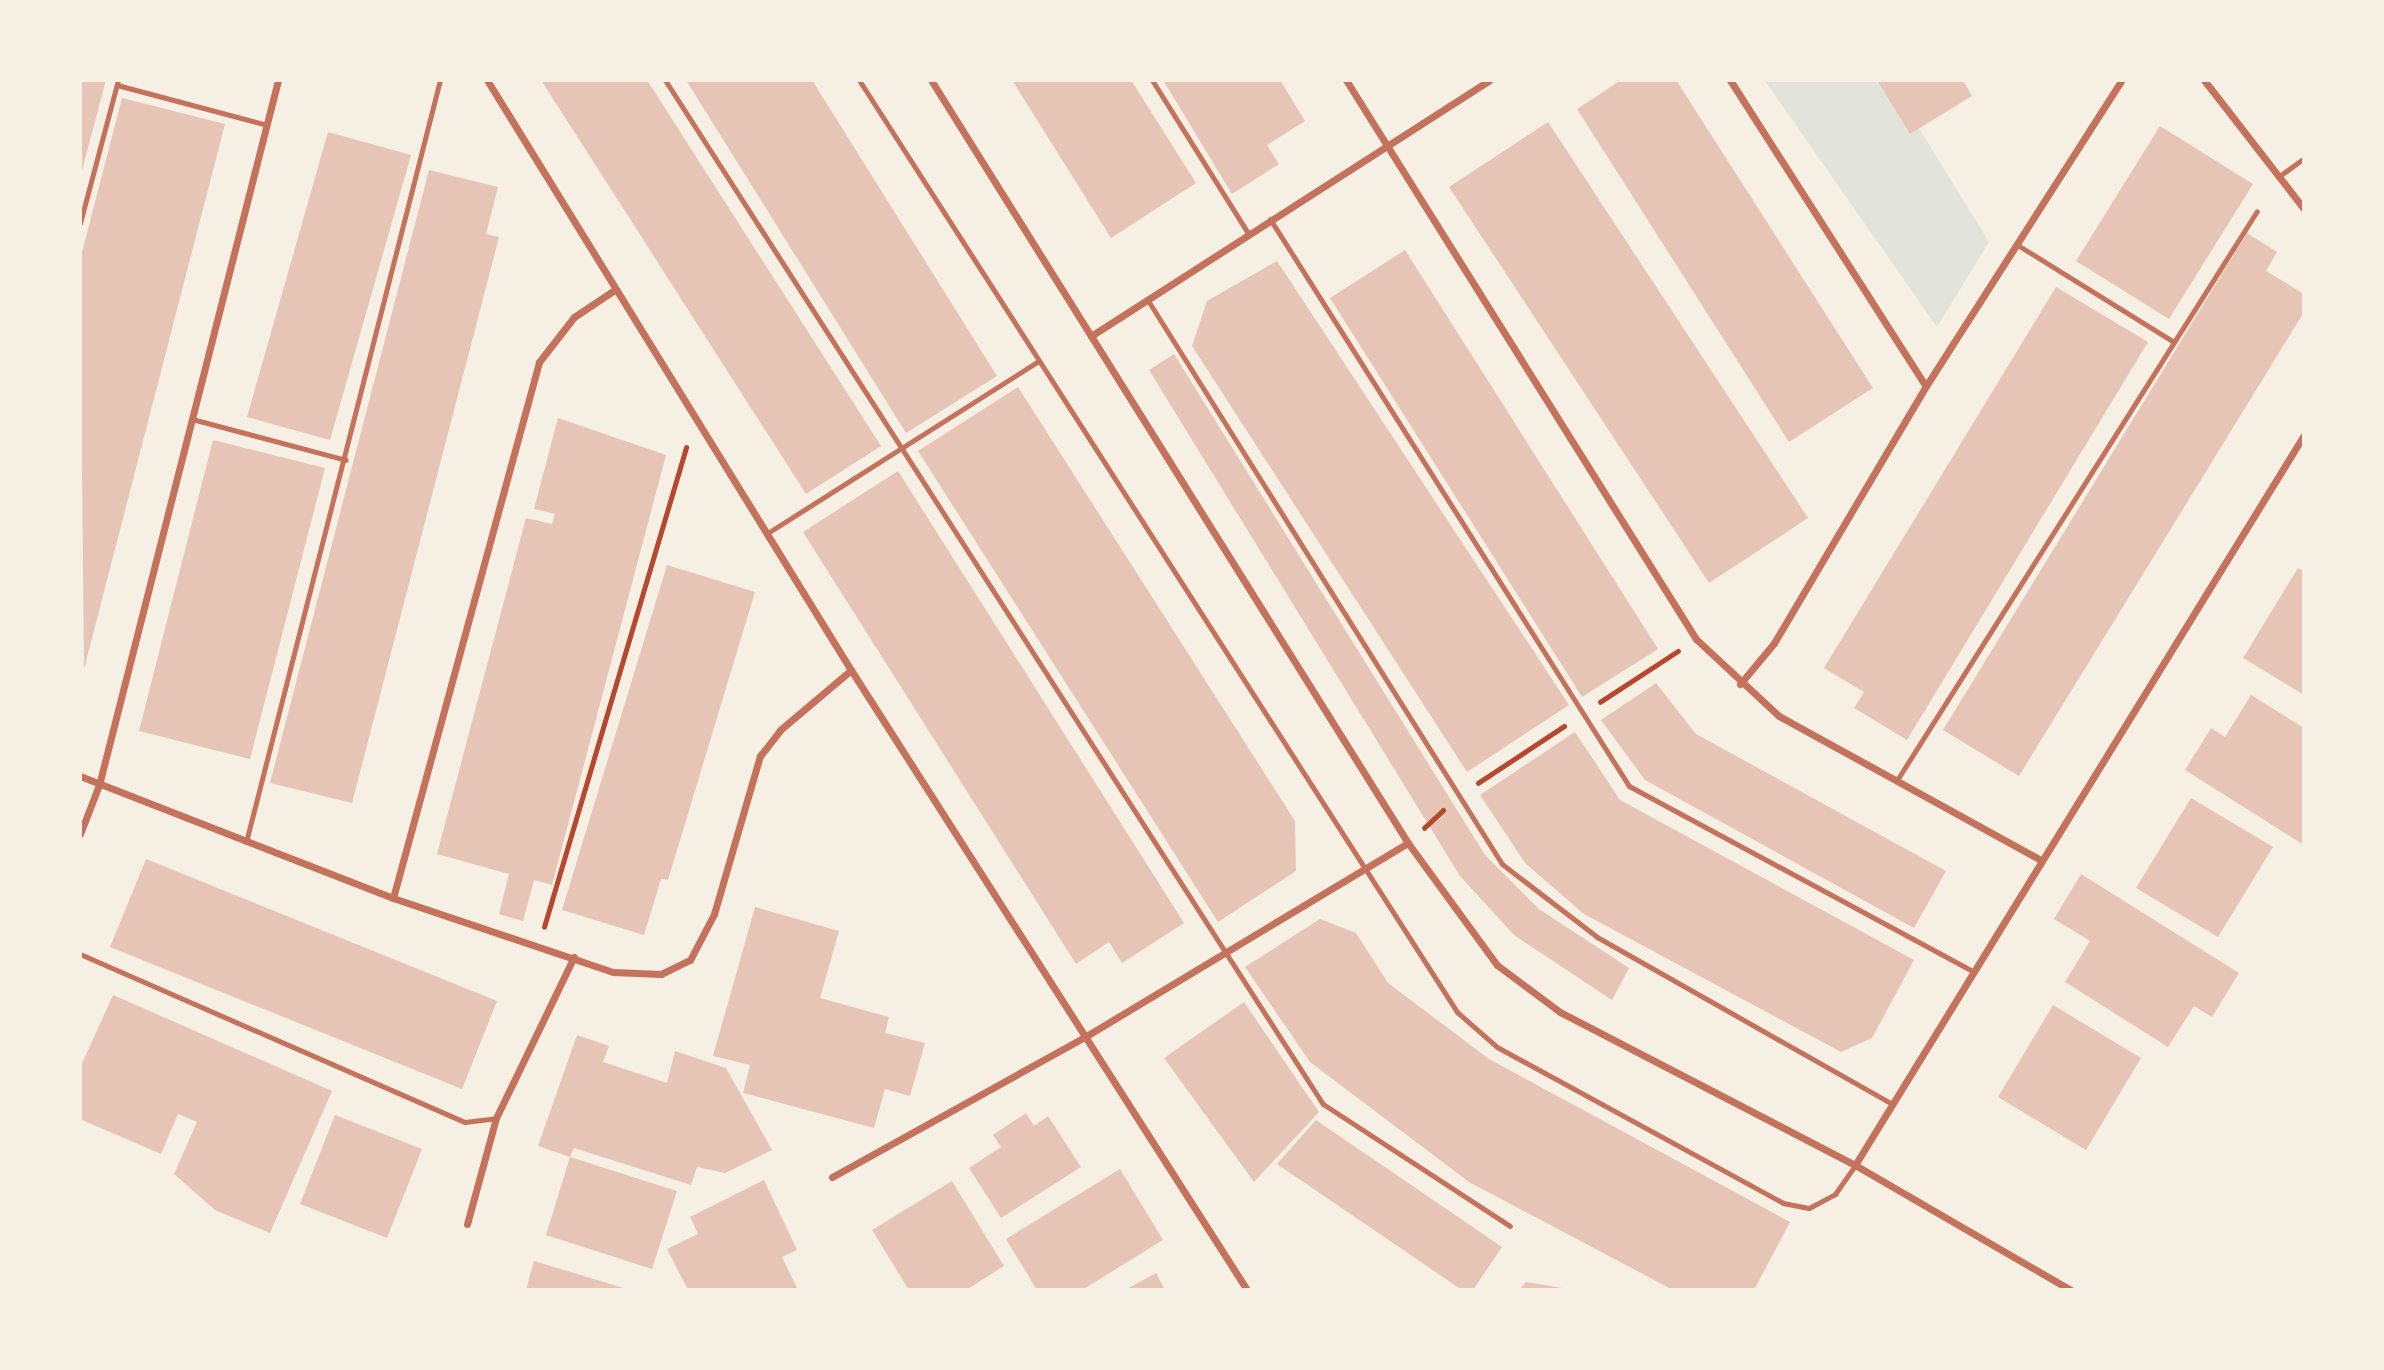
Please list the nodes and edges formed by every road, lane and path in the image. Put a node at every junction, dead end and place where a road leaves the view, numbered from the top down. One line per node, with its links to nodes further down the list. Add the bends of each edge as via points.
1 (278, 80): 14 (street)
2 (440, 80): 33 (lane)
3 (487, 80): 24 (street)
4 (665, 80): 32 (lane)
5 (859, 80): 28 (lane)
6 (931, 80): 26 (street)
7 (1152, 80): 22 (lane)
8 (1346, 80): 15 (street)
9 (1489, 80): 15 (street)
10 (1730, 80): 29 (street)
11 (2122, 80): 23 (street)
12 (2204, 80): 17 (street)
13 (117, 83): 14 (lane); 21 (lane)
14 (267, 125): 30 (street)
15 (1386, 143): 20 (street); 36 (street)
16 (2304, 158): 17 (lane)
17 (2278, 177): 18 (street)
18 (2304, 209)
19 (2257, 211): 27 (lane)
20 (1270, 219): 22 (street); 39 (lane)
21 (80, 223)
22 (1248, 233): 25 (street)
23 (2016, 244): 27 (lane); 29 (street)
24 (616, 289): 35 (street); 49 (street, via 574,317 540,362)
25 (1147, 299): 26 (street); 43 (lane)
26 (1091, 336): 46 (street)
27 (2174, 342): 41 (lane)
28 (1039, 361): 32 (lane); 48 (lane)
29 (1926, 386): 38 (street, via 1774,643)
30 (192, 419): 33 (lane); 42 (street)
31 (2304, 435): 47 (street)
32 (899, 449): 35 (lane); 52 (lane)
33 (346, 460): 45 (lane)
34 (681, 464): 50 (path)
35 (766, 534): 37 (street)
36 (1696, 639): 38 (street); 39 (path)
37 (851, 670): 53 (street, via 780,730 760,756 714,914 690,960 661,974 613,972); 55 (street)
38 (1740, 684): 41 (street, via 1779,716)
39 (1582, 714): 43 (path); 54 (lane, via 1629,786)
40 (80, 776): 42 (street)
41 (1897, 780): 47 (street)
42 (99, 785): 44 (street); 45 (street)
43 (1455, 798): 46 (path); 56 (lane, via 1502,864 1546,902)
44 (80, 834)
45 (246, 842): 49 (street)
46 (1408, 843): 48 (street); 58 (street, via 1510,979 1560,1012)
47 (2039, 859): 54 (street)
48 (1363, 872): 52 (street); 58 (lane, via 1457,1012 1497,1046 1783,1203 1809,1208 1835,1194)
49 (393, 898): 53 (street)
50 (548, 912)
51 (80, 954): 57 (lane, via 465,1122)
52 (1222, 955): 55 (street); 61 (lane, via 1324,1104)
53 (574, 957): 57 (street)
54 (1971, 970): 56 (street)
55 (1088, 1035): 59 (street); 62 (street)
56 (1891, 1103): 58 (street)
57 (496, 1118): 60 (street)
58 (1855, 1165): 63 (street)
59 (832, 1177)
60 (467, 1224)
61 (1510, 1226)
62 (1247, 1290)
63 (2071, 1290)

